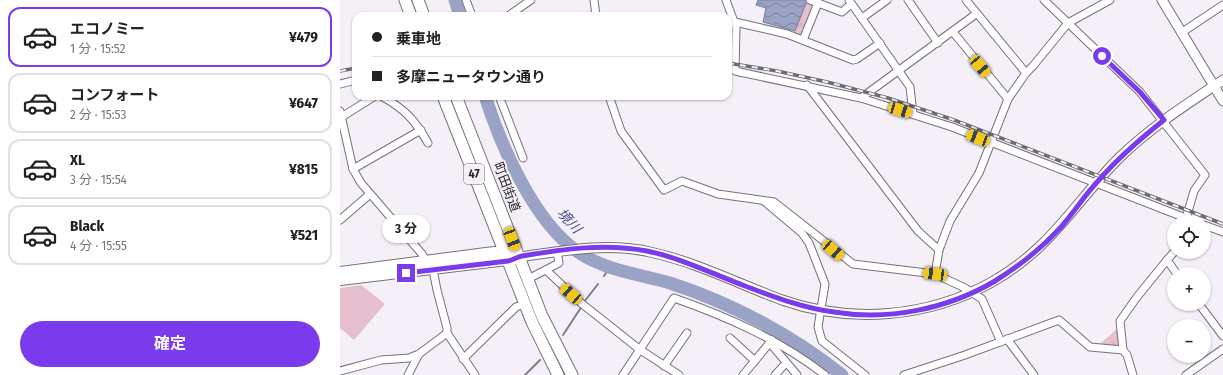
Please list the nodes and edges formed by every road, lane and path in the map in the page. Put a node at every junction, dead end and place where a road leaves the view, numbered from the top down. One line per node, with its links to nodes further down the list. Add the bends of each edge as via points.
1 (405, 0): 19 (main road)
2 (418, 0): 20 (main road)
3 (466, 0): 21 (street)
4 (531, 0): 22 (street)
5 (594, 0): 23 (street)
6 (726, 0): 24 (street)
7 (810, 0): 16 (street)
8 (887, 0): 27 (street)
9 (908, 0): 34 (street)
10 (966, 0): 25 (street)
11 (1044, 0): 29 (street)
12 (1092, 0): 18 (street)
13 (1110, 0): 18 (street)
14 (1162, 0): 31 (street)
15 (850, 2): 16 (street, via 842,12); 27 (street)
16 (818, 3): 32 (street)
17 (1223, 5): 31 (street)
18 (1097, 8): 29 (street)
19 (410, 12)
20 (422, 12)
21 (470, 12)
22 (514, 12)
23 (596, 12)
24 (731, 12)
25 (976, 14): 30 (street); 36 (street)
26 (732, 15): 28 (street)
27 (862, 18): 33 (street)
28 (735, 22): 32 (street); 40 (street, via 735,71)
29 (1068, 23): 36 (street); 53 (street, via 1140,92)
30 (953, 32): 34 (street); 43 (street)
31 (1181, 33): 41 (street)
32 (803, 40): 33 (street, via 855,60)
33 (880, 43): 35 (street)
34 (938, 43): 35 (street)
35 (898, 71): 42 (street); 51 (street, via 910,87)
36 (1026, 73): 43 (street)
37 (1223, 80): 41 (street)
38 (352, 81): 39 (street)
39 (340, 84)
40 (807, 85): 42 (street); 67 (street, via 918,231)
41 (1214, 87): 50 (street); 53 (street)
42 (860, 98): 51 (street)
43 (1008, 99): 55 (street)
44 (368, 100): 52 (street)
45 (388, 100): 54 (street, via 405,110)
46 (445, 100): 69 (main road, 町田街道 / 47)
47 (458, 100): 70 (main road, 町田街道 / 47)
48 (502, 100): 57 (street)
49 (610, 100): 61 (street, via 621,131 661,189 664,190 682,181 718,194)
50 (1223, 101)
51 (914, 114): 55 (street)
52 (341, 115): 58 (street)
53 (1164, 120): 59 (street, via 1131,146); 63 (street, via 1205,175 1194,191)
54 (421, 130): 56 (street); 58 (street)
55 (992, 142): 59 (street); 67 (street, via 969,193 950,221)
56 (428, 143)
57 (524, 158)
58 (353, 169): 60 (street)
59 (1096, 183): 62 (street); 80 (street, via 1041,247 1007,273)
60 (370, 194): 64 (street); 71 (street)
61 (764, 201): 77 (street, via 774,202 844,259 858,265); 82 (street, via 806,237 825,284)
62 (1174, 215)
63 (1187, 215)
64 (340, 220)
65 (1211, 228): 66 (street)
66 (1223, 232)
67 (939, 250): 77 (street)
68 (557, 252): 70 (street); 75 (street, via 559,263); 82 (street, via 599,247 631,249 666,256 782,300)
69 (506, 256): 70 (main road); 71 (main road); 74 (main road); 81 (main road, 町田街道 / 47)
70 (519, 257): 78 (main road, 町田街道 / 47)
71 (426, 260): 76 (main road)
72 (1167, 260): 73 (street); 92 (street, via 1120,321)
73 (1172, 267)
74 (434, 270): 79 (main road); 84 (street)
75 (546, 270): 78 (street); 90 (street)
76 (340, 272)
77 (935, 274): 80 (street)
78 (528, 279): 104 (main road, 町田街道 / 47, via 551,337)
79 (340, 280)
80 (973, 292): 82 (street, via 936,305 896,313 866,315); 88 (street, via 984,301)
81 (525, 304): 94 (street, via 516,307); 103 (main road, 町田街道 / 47)
82 (820, 310): 111 (street, via 818,327 822,341)
83 (1205, 311): 86 (street)
84 (447, 333): 93 (street); 94 (street)
85 (687, 333): 97 (street)
86 (1223, 336)
87 (730, 338): 95 (street)
88 (1004, 340): 92 (street, via 1059,320 1090,347); 112 (street); 113 (street)
89 (771, 342): 90 (street, via 724,316 674,298); 95 (street); 96 (street); 110 (street)
90 (639, 349): 97 (street); 105 (street)
91 (1223, 349): 115 (street)
92 (1123, 350): 114 (street)
93 (419, 354): 98 (street); 101 (street)
94 (463, 359): 102 (street)
95 (755, 361): 107 (street)
96 (786, 363): 108 (street); 109 (street)
97 (664, 366): 106 (street)
98 (355, 367): 99 (street); 100 (street)
99 (340, 371)
100 (358, 375)
101 (408, 375)
102 (475, 375)
103 (558, 375)
104 (572, 375)
105 (623, 375)
106 (679, 375)
107 (743, 375)
108 (775, 375)
109 (797, 375)
110 (825, 375)
111 (865, 375)
112 (904, 375)
113 (1034, 375)
114 (1133, 375)
115 (1186, 375)

